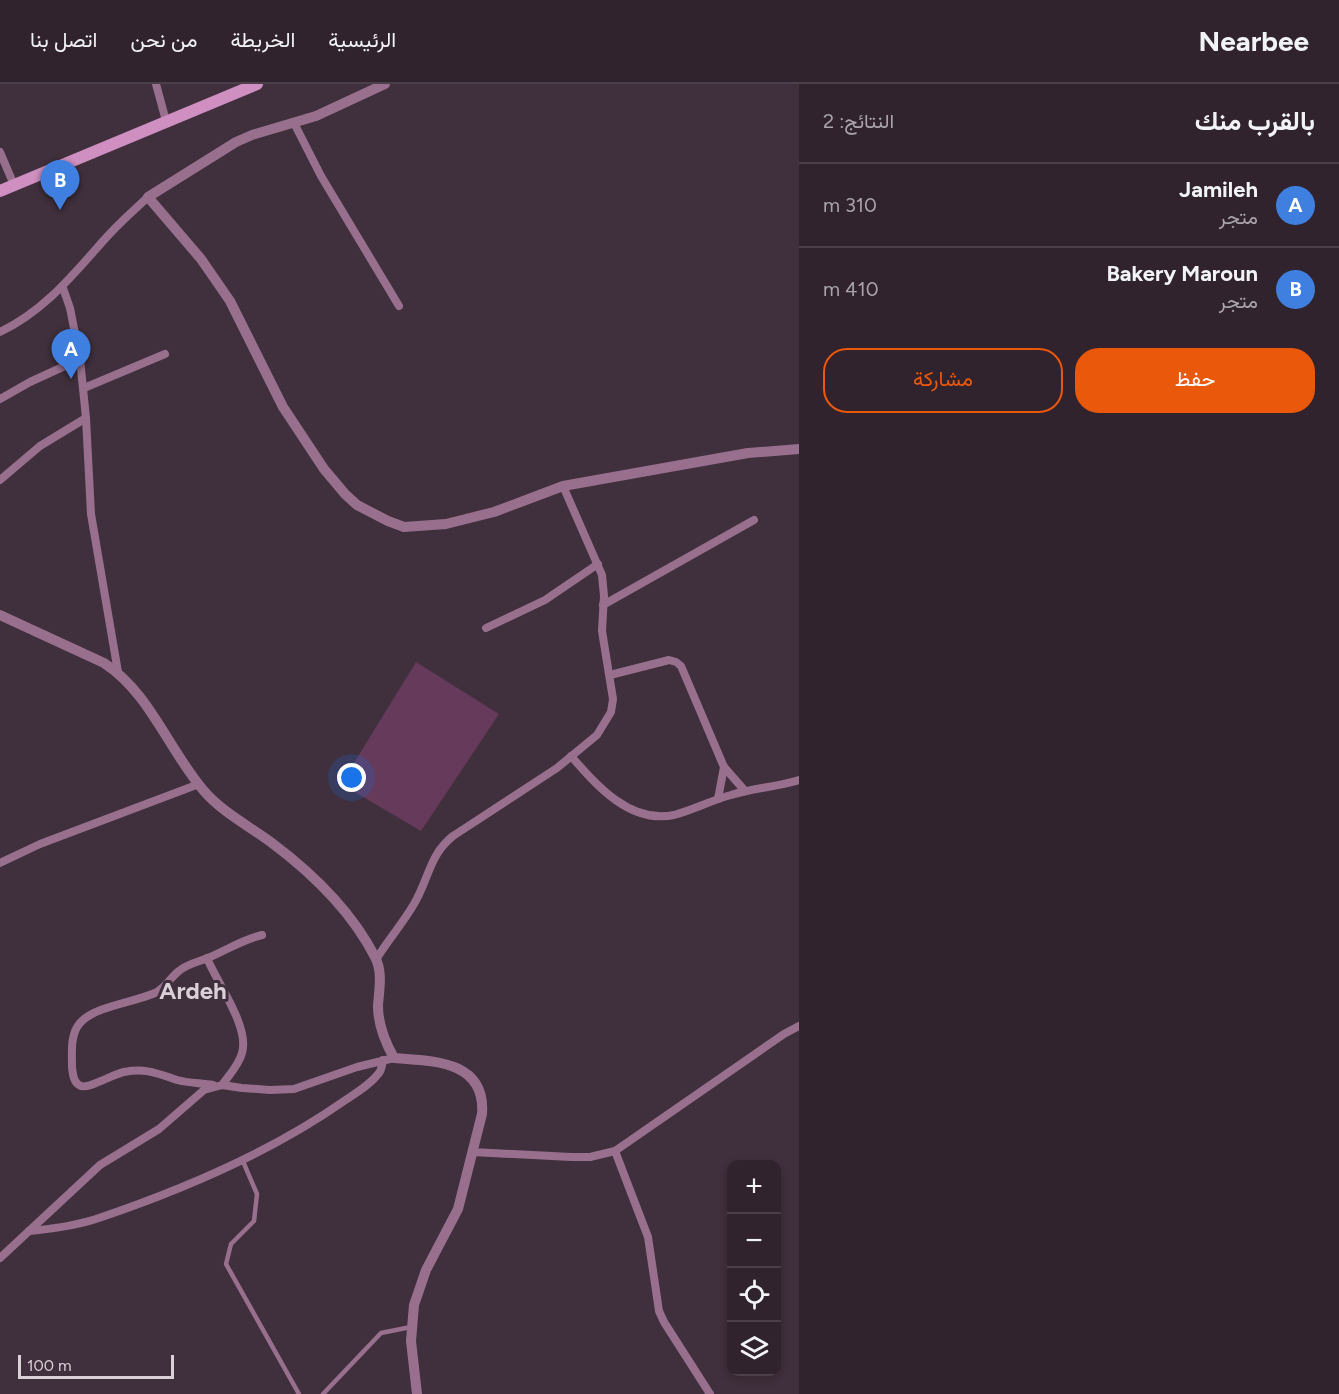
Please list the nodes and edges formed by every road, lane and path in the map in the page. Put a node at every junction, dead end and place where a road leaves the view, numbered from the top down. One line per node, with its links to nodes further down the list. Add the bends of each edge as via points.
1 (156, 84): 4 (street)
2 (257, 84): 4 (main road)
3 (385, 84): 5 (street)
4 (166, 122): 7 (main road)
5 (294, 123): 9 (street, via 236,142); 11 (street)
6 (0, 152): 7 (street)
7 (14, 185): 8 (main road)
8 (0, 191)
9 (148, 197): 10 (street, via 112,231); 20 (street, via 222,288 301,437 357,505 404,527 427,526 494,512)
10 (63, 288): 12 (street, via 40,309); 14 (street)
11 (399, 306)
12 (0, 332)
13 (165, 354): 15 (street)
14 (80, 359): 15 (street); 16 (street)
15 (84, 388): 17 (street)
16 (0, 399)
17 (87, 418): 19 (street, via 40,446); 26 (street, via 91,514)
18 (799, 449): 20 (street, via 747,453)
19 (0, 480)
20 (563, 486): 22 (street)
21 (754, 520): 23 (street)
22 (598, 564): 23 (street); 25 (street, via 545,600)
23 (603, 605): 27 (street, via 603,645)
24 (0, 615): 26 (street)
25 (486, 628)
26 (118, 672): 31 (street, via 149,708 174,752)
27 (610, 675): 28 (street, via 613,699 606,723); 29 (street, via 669,660 681,666)
28 (571, 756): 33 (street, via 601,788 645,815 675,814); 37 (street, via 442,846 413,907)
29 (724, 767): 32 (street); 33 (street)
30 (799, 780): 32 (street)
31 (199, 784): 34 (street); 37 (street, via 214,801 291,859 338,903)
32 (745, 791): 33 (street)
33 (718, 799)
34 (0, 863)
35 (262, 935): 36 (street)
36 (207, 958): 40 (street, via 233,1005 243,1043 239,1060); 40 (street, via 180,970 154,993 78,1024 72,1042 73,1076 84,1087 137,1070)
37 (376, 958): 39 (street, via 380,976 379,1019)
38 (799, 1026): 41 (street)
39 (388, 1059): 40 (street, via 294,1089); 42 (street, via 449,1064 472,1079 483,1106); 43 (street, via 380,1073 357,1092 289,1136)
40 (219, 1085): 44 (street, via 199,1093 159,1129 109,1158)
41 (615, 1151): 42 (street, via 572,1157); 50 (street, via 648,1237 659,1311)
42 (472, 1152): 46 (street, via 464,1192 426,1270)
43 (242, 1159): 44 (street, via 96,1219); 47 (lane, via 257,1194 254,1221 231,1244 226,1264)
44 (28, 1232): 45 (street)
45 (0, 1258)
46 (411, 1327): 48 (lane, via 381,1334); 49 (street)
47 (299, 1394)
48 (323, 1394)
49 (417, 1394)
50 (710, 1394)

